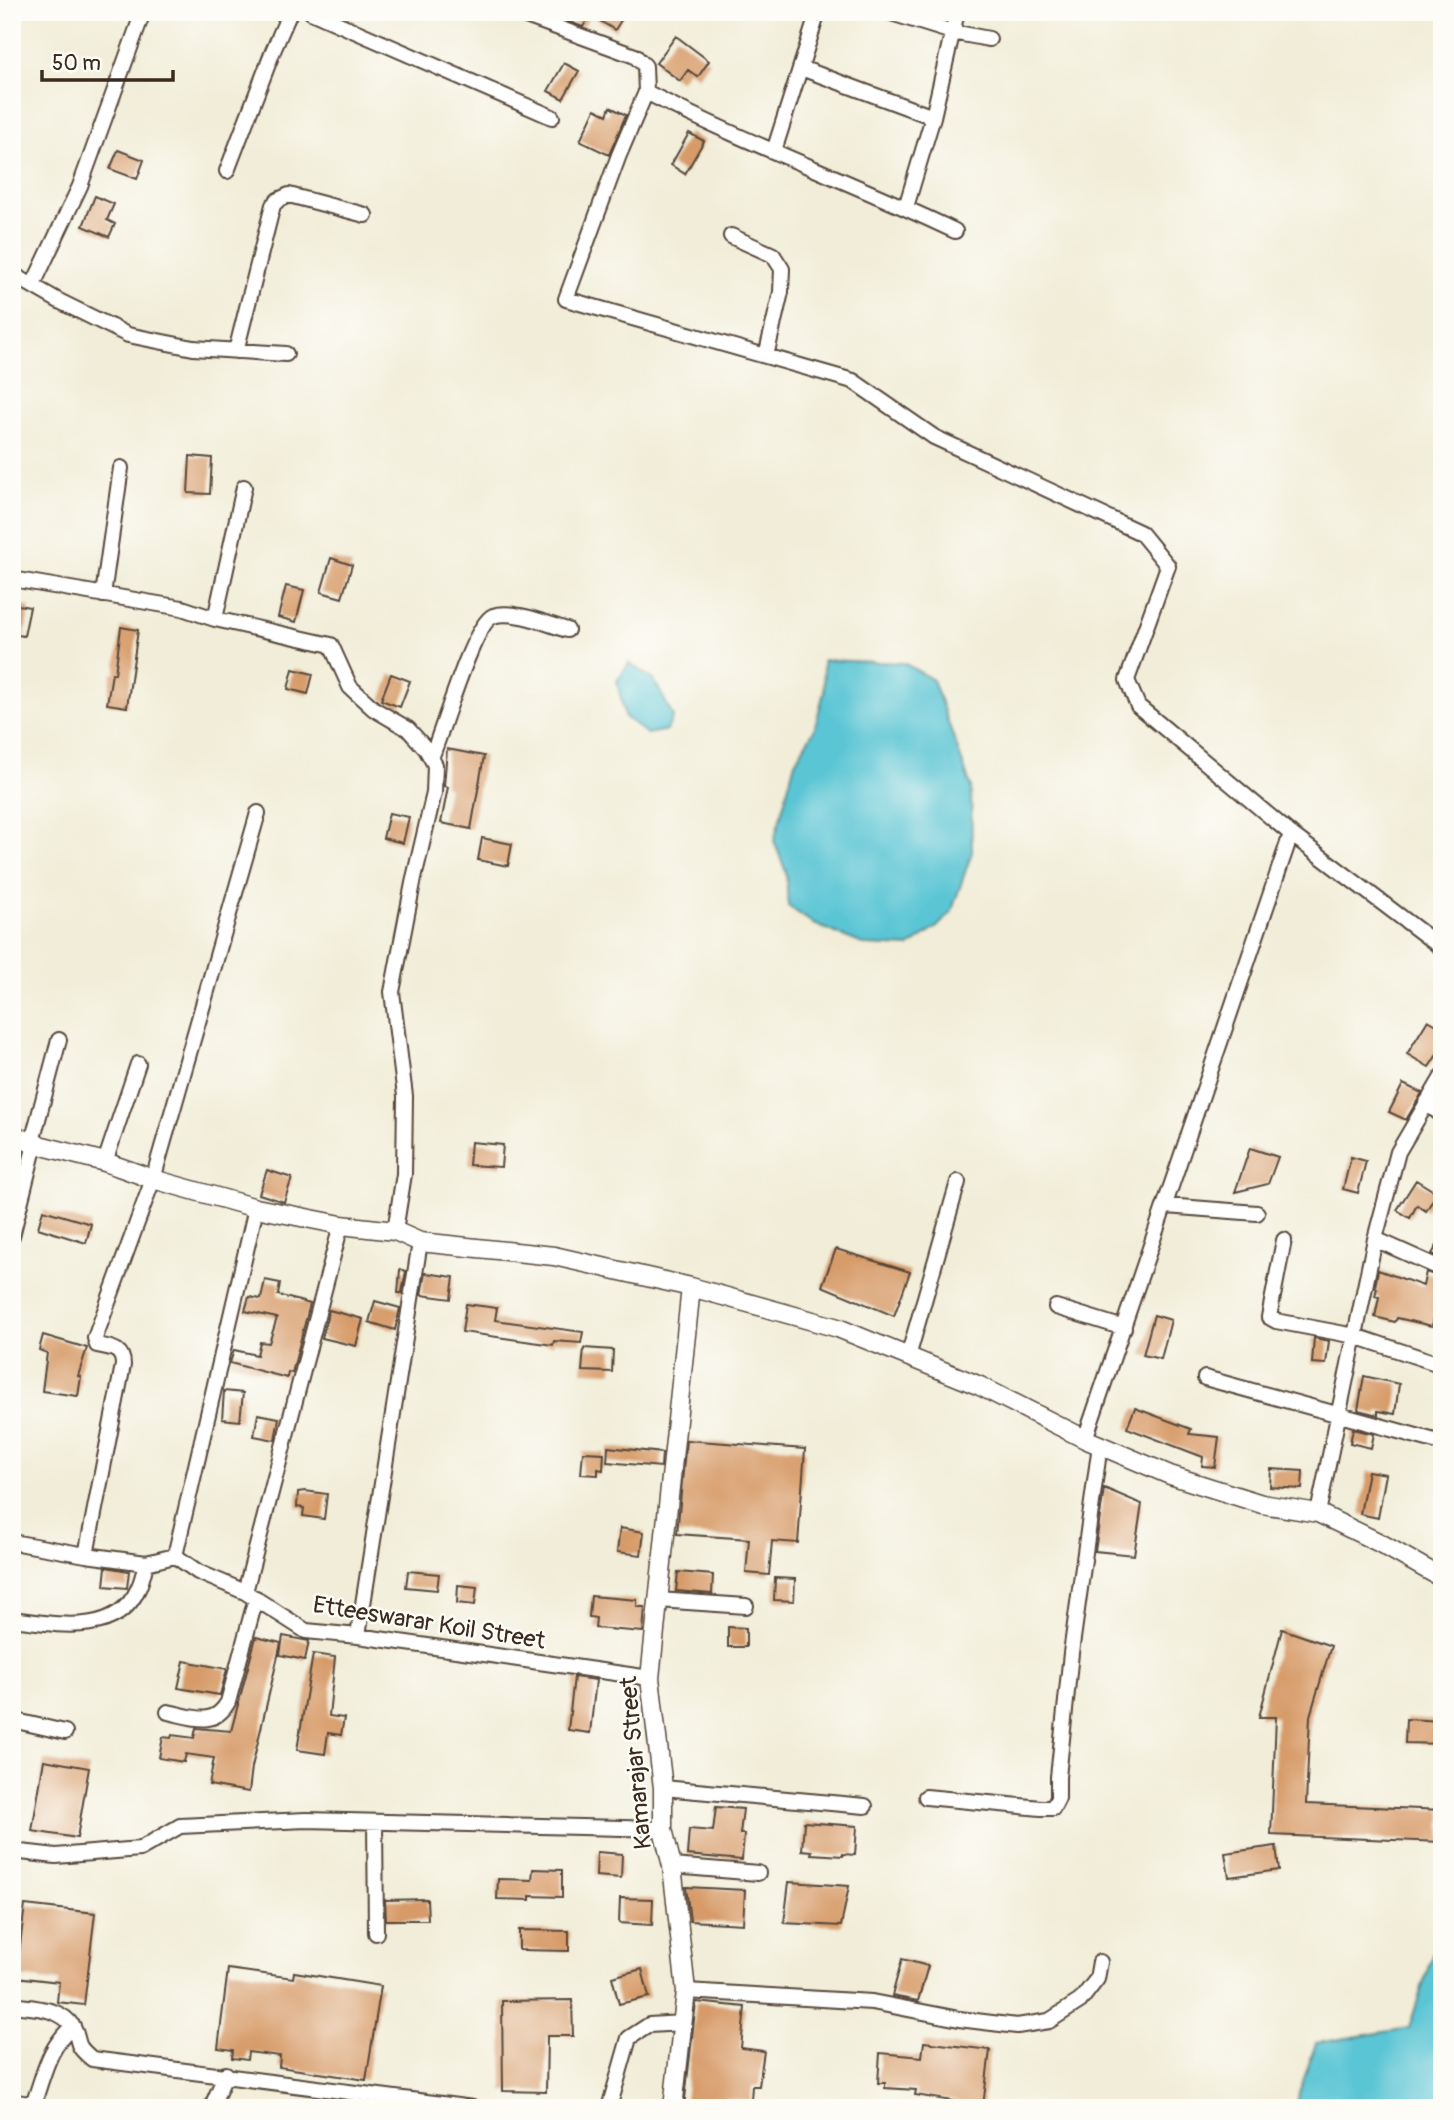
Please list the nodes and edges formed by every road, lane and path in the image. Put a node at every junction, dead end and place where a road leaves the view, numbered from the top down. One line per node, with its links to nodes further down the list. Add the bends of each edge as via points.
1 (143, 12): 21 (street, via 80,186)
2 (290, 12): 15 (street)
3 (311, 12): 12 (street)
4 (515, 12): 11 (street, via 635,56 645,66)
5 (818, 12): 10 (street)
6 (888, 12): 8 (street)
7 (957, 12): 8 (street)
8 (952, 32): 9 (street); 13 (street)
9 (989, 39)
10 (801, 68): 13 (street); 14 (street)
11 (646, 92): 14 (street); 24 (street, via 566,299)
12 (552, 117)
13 (933, 117): 16 (street)
14 (774, 151): 16 (street)
15 (227, 171)
16 (906, 207): 18 (street)
17 (365, 215): 22 (street, via 289,195 278,200 270,212)
18 (955, 231)
19 (731, 236): 24 (street, via 773,256 782,269)
20 (12, 274): 21 (street)
21 (33, 285): 22 (street, via 128,335)
22 (236, 351): 23 (street)
23 (286, 354)
24 (766, 356): 33 (street, via 853,381 934,437 1141,533 1168,566 1127,680 1138,706)
25 (121, 468): 28 (street)
26 (244, 487): 29 (street)
27 (12, 579): 28 (street)
28 (103, 595): 29 (street, via 182,608)
29 (215, 619): 31 (street, via 331,645 350,687 374,709 408,729)
30 (567, 629): 31 (street, via 510,614 492,616 471,646)
31 (432, 758): 49 (street, via 435,793 392,992 405,1096 404,1174)
32 (258, 813): 43 (street)
33 (1292, 834): 34 (street); 45 (street)
34 (1442, 948)
35 (59, 1040): 41 (street)
36 (138, 1064): 42 (street)
37 (1442, 1077): 38 (street)
38 (1426, 1102): 39 (street); 52 (street, via 1398,1152)
39 (1442, 1115)
40 (12, 1135): 41 (street)
41 (33, 1143): 42 (street); 50 (street)
42 (105, 1162): 43 (street)
43 (153, 1179): 46 (street); 67 (street, via 95,1338 97,1345 119,1350 123,1365)
44 (958, 1182): 59 (street)
45 (1166, 1206): 47 (street); 57 (street)
46 (256, 1208): 48 (street); 68 (street)
47 (1257, 1213)
48 (341, 1225): 49 (street); 71 (street)
49 (395, 1231): 53 (street)
50 (12, 1236)
51 (1284, 1240): 58 (street, via 1269,1317)
52 (1375, 1240): 54 (street); 58 (street)
53 (420, 1242): 55 (street, via 554,1256); 75 (street)
54 (1442, 1269)
55 (691, 1287): 59 (street, via 838,1328); 72 (street, Kamarajar Street)
56 (1056, 1307): 57 (street)
57 (1124, 1328): 63 (street)
58 (1355, 1336): 60 (street); 62 (street)
59 (908, 1357): 63 (street, via 980,1386)
60 (1442, 1365)
61 (1205, 1378): 62 (street)
62 (1340, 1415): 64 (street); 65 (street)
63 (1093, 1442): 65 (street, via 1206,1487); 81 (street, via 1058,1798 1053,1808 1041,1808)
64 (1442, 1443)
65 (1318, 1514): 70 (street)
66 (12, 1542): 67 (street)
67 (86, 1555): 69 (street)
68 (175, 1556): 69 (street); 71 (street, Etteeswarar Koil Street, via 198,1572)
69 (146, 1563): 74 (street, via 138,1591 128,1604 95,1624)
70 (1442, 1578)
71 (251, 1595): 75 (street, Etteeswarar Koil Street, via 306,1631); 77 (street, via 223,1713 201,1719)
72 (658, 1600): 73 (street); 76 (street, Kamarajar Street)
73 (746, 1606)
74 (12, 1619)
75 (358, 1636): 76 (street, Etteeswarar Koil Street)
76 (650, 1678): 80 (street, Kamarajar Street)
77 (168, 1712)
78 (12, 1720): 79 (street)
79 (65, 1732)
80 (663, 1788): 82 (street); 84 (street, Kamarajar Street)
81 (926, 1797)
82 (865, 1806)
83 (375, 1822): 84 (street); 85 (street, via 180,1826 140,1849 56,1856); 88 (street)
84 (663, 1829): 86 (street, Kamarajar Street)
85 (12, 1851)
86 (672, 1866): 87 (street); 90 (street, Kamarajar Street)
87 (758, 1873)
88 (376, 1933)
89 (1100, 1962): 90 (street, via 1097,1979 1080,2001 1049,2021 1017,2026 872,2002)
90 (686, 1991): 92 (street, Kamarajar Street)
91 (12, 2005): 93 (street, via 56,2012)
92 (683, 2023): 98 (street, via 649,2025 629,2038); 99 (street, Kamarajar Street)
93 (73, 2026): 94 (street, via 78,2047 92,2059); 95 (street, via 52,2049 36,2099 28,2104)
94 (226, 2074): 96 (street); 97 (street)
95 (12, 2101)
96 (211, 2108)
97 (473, 2108)
98 (608, 2108)
99 (673, 2108)

